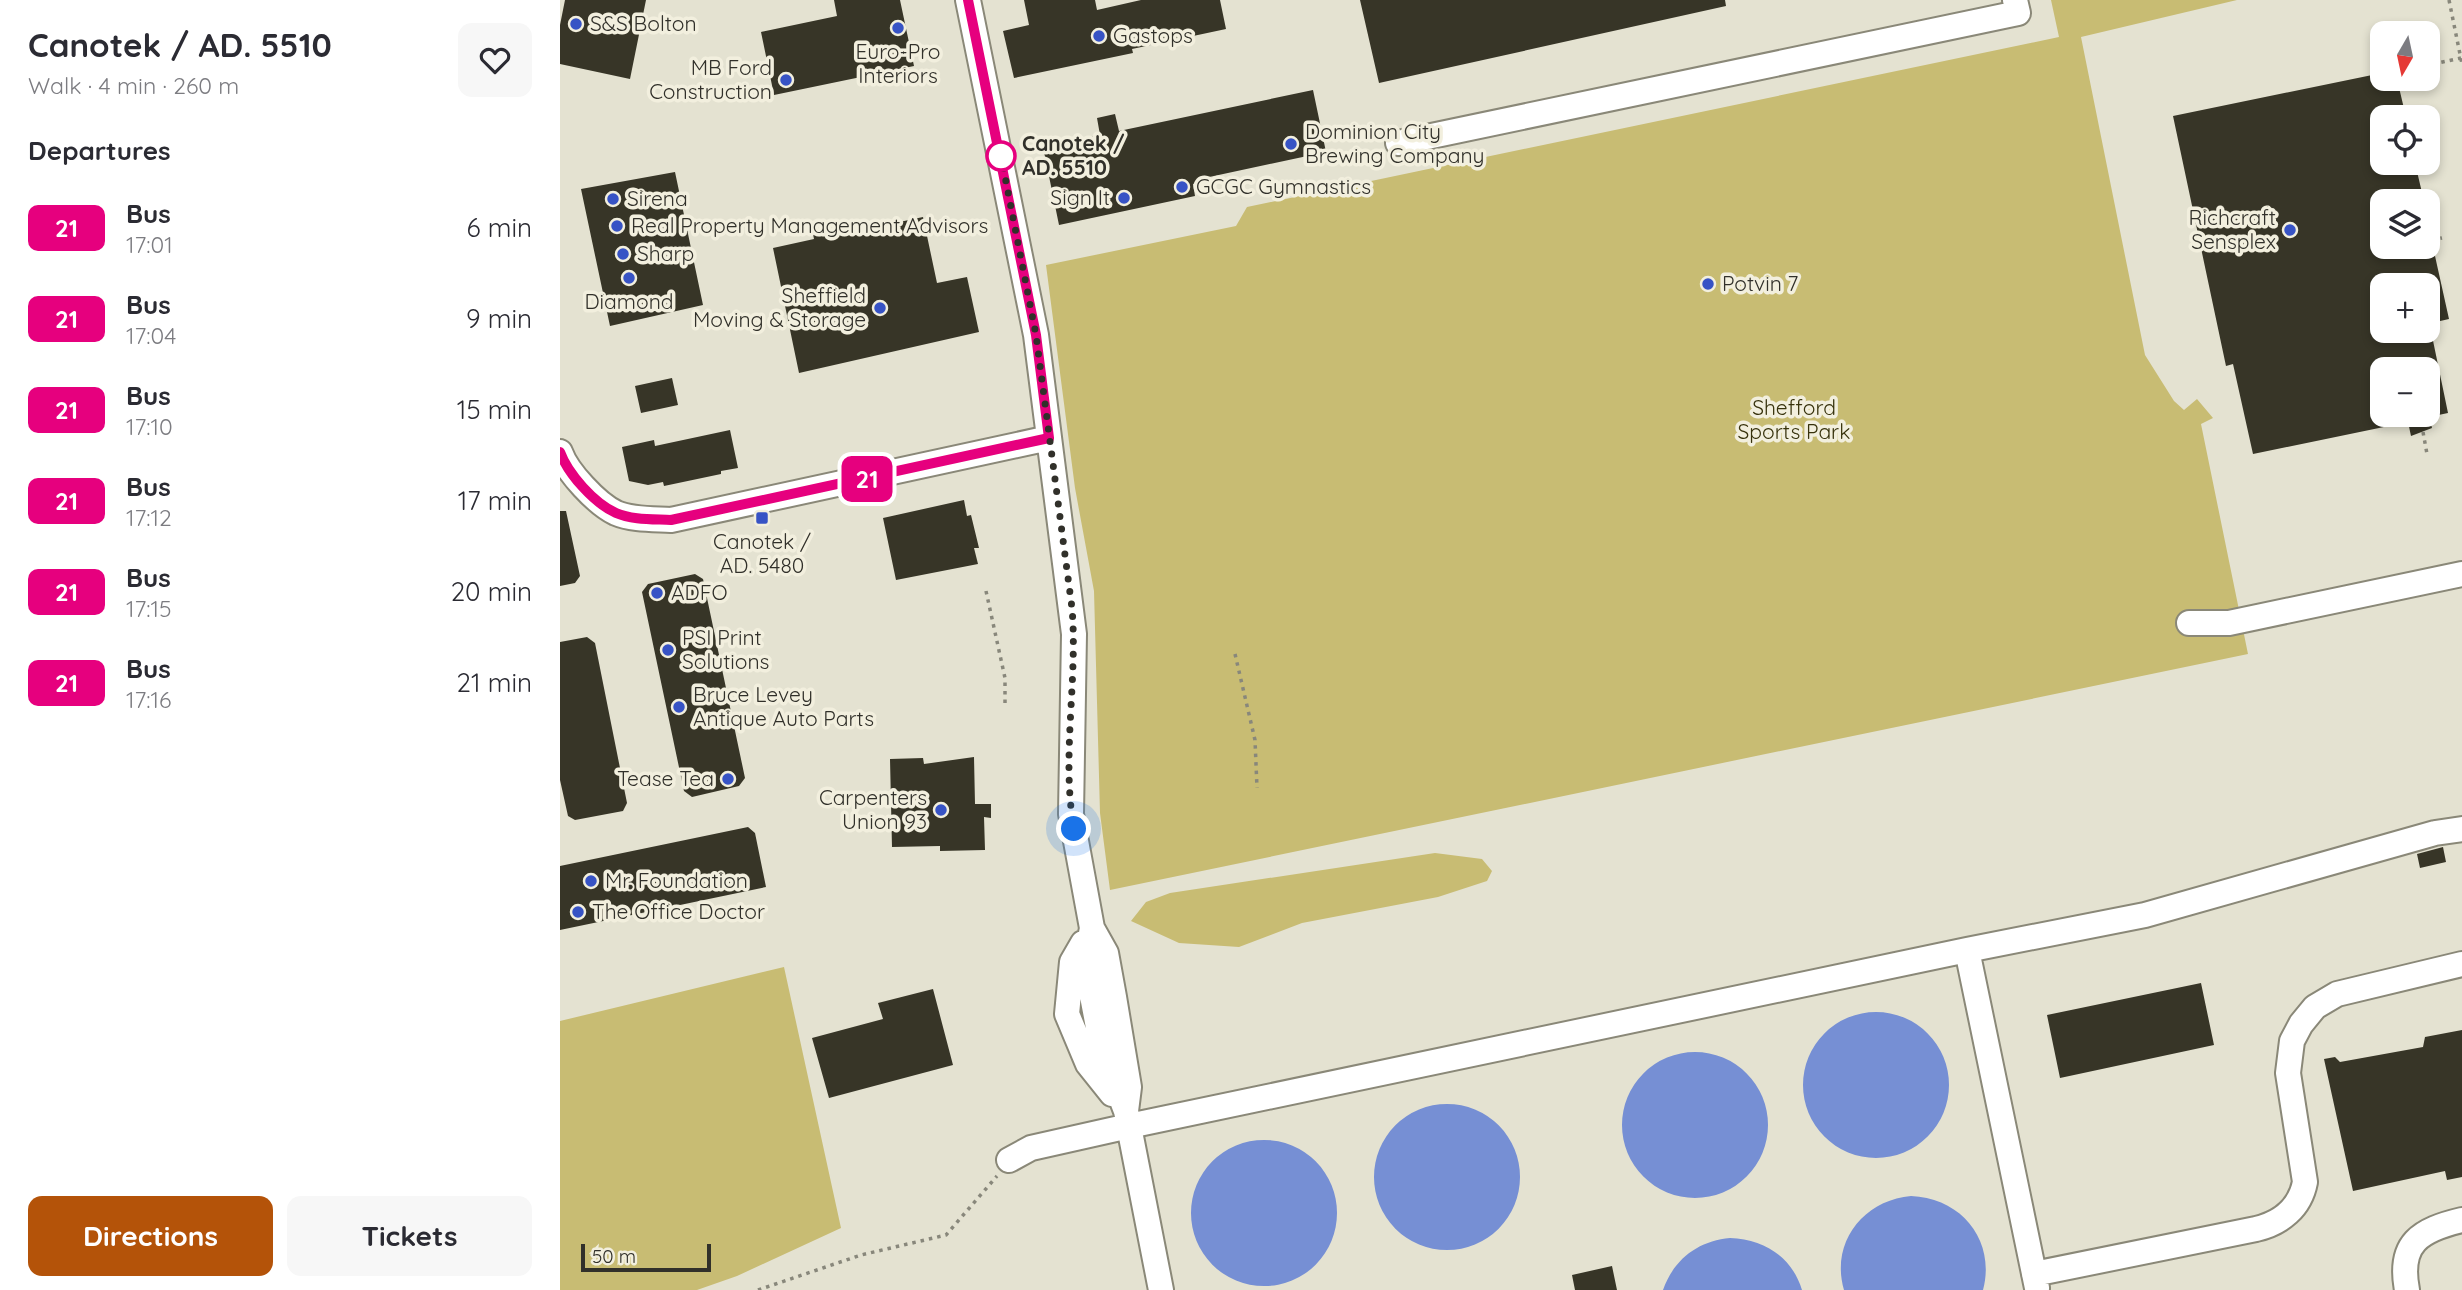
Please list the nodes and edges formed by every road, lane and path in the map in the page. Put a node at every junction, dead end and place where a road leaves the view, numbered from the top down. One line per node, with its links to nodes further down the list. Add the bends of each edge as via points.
1 (968, 0): 9 (street, via 1036,335)
2 (2015, 0): 7 (street, via 2018,13)
3 (2449, 0): 4 (path)
4 (2461, 58): 5 (path); 6 (path)
5 (2440, 62)
6 (2462, 64)
7 (1398, 143)
8 (2423, 432): 11 (path)
9 (1049, 438): 10 (street, via 671,520 617,514 577,478); 21 (street, via 1074,634 1071,814 1092,928 1086,960 1102,1048)
10 (560, 452)
11 (2427, 454)
12 (2462, 573): 14 (street, via 2229,623)
13 (986, 591): 16 (path, via 1005,678)
14 (2189, 623)
15 (1235, 654): 17 (path, via 1255,740)
16 (1005, 703)
17 (1257, 788)
18 (2462, 829): 19 (street, via 2145,915)
19 (1967, 950): 21 (street); 24 (street)
20 (2462, 964): 24 (street, via 2337,994 2315,1007 2301,1024 2292,1041 2288,1073 2305,1182 2295,1207 2281,1218 2270,1226)
21 (1127, 1119): 22 (street, via 1031,1148); 26 (street)
22 (1009, 1160): 25 (path, via 946,1235 861,1255)
23 (2462, 1220): 27 (street, via 2436,1226 2408,1250 2404,1266)
24 (2036, 1282)
25 (758, 1290)
26 (1161, 1290)
27 (2407, 1290)

